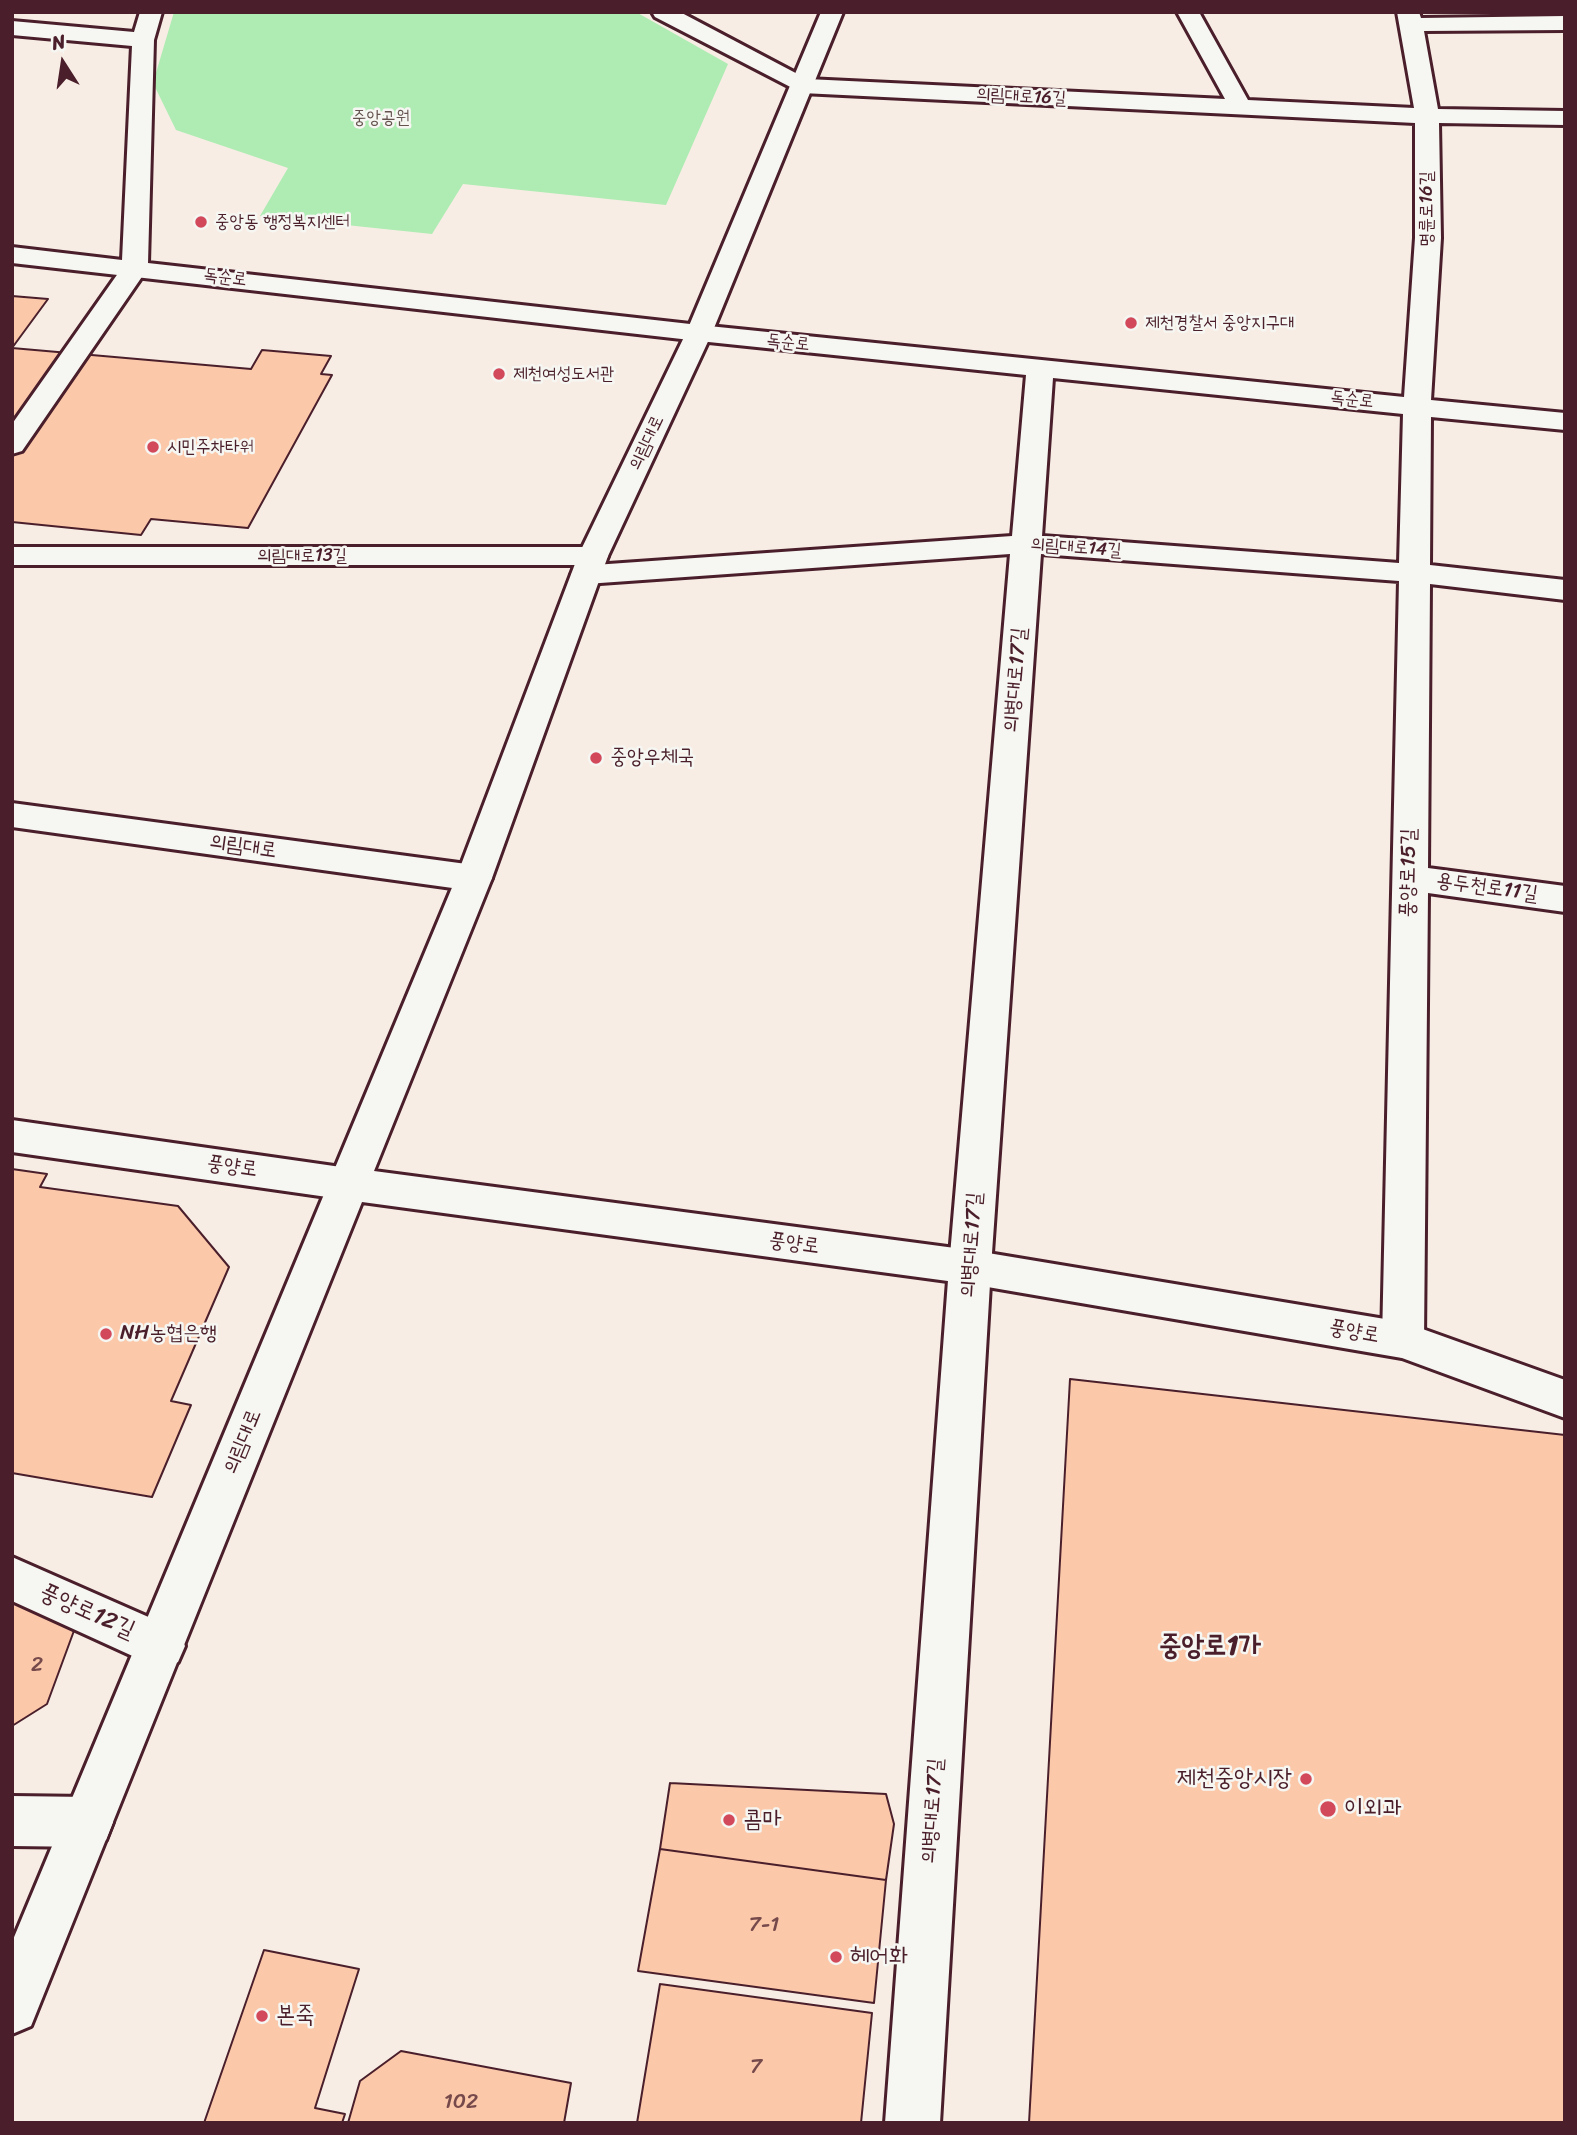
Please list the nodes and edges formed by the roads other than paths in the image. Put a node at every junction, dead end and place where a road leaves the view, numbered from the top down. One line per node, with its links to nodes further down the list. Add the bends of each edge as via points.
1 (151, 12): 8 (street)
2 (663, 12): 9 (street)
3 (832, 12): 9 (street, 의림대로)
4 (1188, 12): 10 (street)
5 (1410, 19): 6 (street); 11 (street, 명륜로16길)
6 (1565, 23)
7 (12, 27): 8 (street)
8 (143, 40): 14 (street)
9 (802, 86): 10 (street, 의림대로16길); 15 (street, 의림대로)
10 (1241, 108): 11 (street, 의림대로16길)
11 (1427, 116): 12 (street, 의림대로16길); 17 (street, 명륜로16길, via 1426,300)
12 (1565, 118)
13 (12, 255): 14 (street, 독순로)
14 (135, 268): 15 (street, 독순로); 19 (street)
15 (699, 333): 16 (street, 독순로); 22 (street, 의림대로)
16 (1040, 368): 17 (street, 독순로); 20 (street, 의병대로17길)
17 (1416, 407): 18 (street, 독순로); 23 (street, 풍양로15길)
18 (1565, 422)
19 (12, 445)
20 (1027, 544): 22 (street, 의림대로14길); 23 (street, 의림대로14길); 31 (street, 의병대로17길)
21 (12, 556): 22 (street, 의림대로13길)
22 (589, 566): 26 (street, 의림대로)
23 (1413, 573): 24 (street, 의림대로14길); 27 (street, 풍양로15길)
24 (1565, 590)
25 (12, 815): 26 (street, 의림대로)
26 (474, 878): 30 (street, 의림대로)
27 (1409, 878): 28 (street, 용두천로11길); 32 (street, 풍양로15길)
28 (1565, 899)
29 (12, 1136): 30 (street, 풍양로)
30 (348, 1184): 31 (street, 풍양로); 35 (street, 의림대로)
31 (970, 1267): 32 (street, 풍양로); 39 (street, 의병대로17길)
32 (1403, 1340): 33 (street, 풍양로)
33 (1565, 1399)
34 (12, 1578): 35 (street, 풍양로12길)
35 (161, 1646): 37 (street, 의림대로)
36 (12, 1821): 37 (street)
37 (88, 1822): 38 (street, 의림대로)
38 (12, 2007)
39 (912, 2123)

